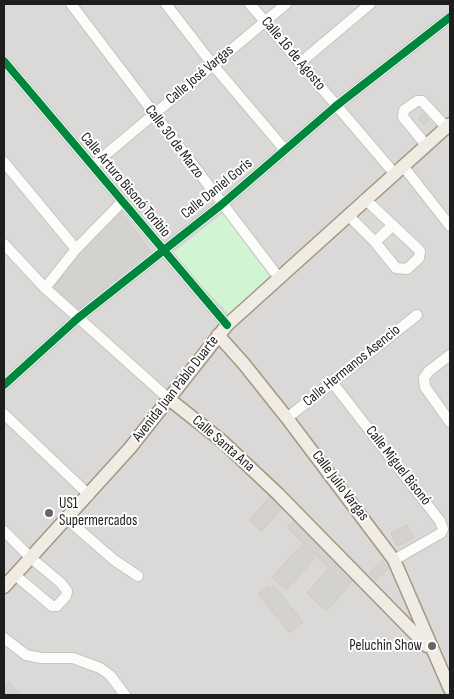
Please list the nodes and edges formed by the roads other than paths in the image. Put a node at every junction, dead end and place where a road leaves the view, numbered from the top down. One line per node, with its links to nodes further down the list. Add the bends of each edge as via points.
1 (71, 4): 12 (street, Calle 30 de Marzo)
2 (166, 4): 10 (street)
3 (250, 4): 7 (street, Calle 16 de Agosto)
4 (286, 4): 7 (street, Calle José Vargas)
5 (370, 4): 9 (street)
6 (450, 17): 11 (street, Calle Daniel Goris)
7 (265, 21): 9 (street, Calle 16 de Agosto); 10 (street, Calle José Vargas)
8 (4, 61): 17 (street, Calle Arturo Bisonó Toribio)
9 (301, 62): 11 (street, Calle 16 de Agosto)
10 (213, 65): 12 (street, Calle José Vargas); 15 (street)
11 (336, 106): 15 (street, Calle Daniel Goris); 18 (street, Calle 16 de Agosto)
12 (153, 114): 17 (street, Calle José Vargas); 21 (street, Calle 30 de Marzo)
13 (448, 126): 14 (main road, Avenida Juan Pablo Duarte); 14 (street, via 422,101 404,110 404,117)
14 (426, 145): 18 (main road, Avenida Juan Pablo Duarte)
15 (285, 150): 21 (street, Calle Daniel Goris)
16 (4, 162): 28 (street)
17 (92, 166): 20 (street, Calle Arturo Bisonó Toribio)
18 (398, 169): 19 (main road, Avenida Juan Pablo Duarte); 23 (street, Calle 16 de Agosto)
19 (365, 199): 22 (main road, Avenida Juan Pablo Duarte); 24 (street)
20 (122, 202): 28 (street); 29 (street, Calle Arturo Bisonó Toribio)
21 (221, 205): 29 (street, Calle Daniel Goris); 30 (street, Calle 30 de Marzo)
22 (348, 215): 26 (street); 30 (main road, Avenida Juan Pablo Duarte)
23 (447, 215): 25 (street, Calle 16 de Agosto)
24 (392, 226): 26 (street); 26 (street, via 420,251 419,258 407,269 400,269)
25 (450, 226)
26 (376, 242)
27 (4, 244): 31 (street, Calle Santa Ana)
28 (76, 249): 31 (street)
29 (162, 251): 33 (street, Calle Daniel Goris); 34 (street, Calle Arturo Bisonó Toribio)
30 (279, 278): 34 (main road, Avenida Juan Pablo Duarte)
31 (45, 288): 33 (street, Calle Santa Ana)
32 (417, 314): 37 (street, Calle Hermanos Asencio)
33 (78, 318): 38 (street, Calle Daniel Goris); 39 (street, Calle Santa Ana)
34 (227, 325): 35 (main road, Avenida Juan Pablo Duarte)
35 (218, 335): 39 (main road, Avenida Juan Pablo Duarte); 41 (main road, Calle Julio Vargas)
36 (450, 355): 42 (street, via 424,378 425,387)
37 (332, 382): 41 (street, Calle Hermanos Asencio); 47 (street, Calle Miguel Bisonó, via 443,529)
38 (4, 385)
39 (169, 399): 43 (main road, Avenida Juan Pablo Duarte); 52 (main road, Calle Santa Ana, via 247,464)
40 (4, 414): 43 (street)
41 (287, 418): 47 (main road, Calle Julio Vargas)
42 (450, 422)
43 (89, 495): 44 (main road, Avenida Juan Pablo Duarte)
44 (67, 519): 46 (main road, Avenida Juan Pablo Duarte); 49 (street, via 114,560)
45 (4, 531): 46 (street)
46 (31, 558): 48 (main road, Avenida Juan Pablo Duarte); 48 (street, via 67,591 63,602 57,606 48,604)
47 (394, 560): 51 (main road, Calle Julio Vargas)
48 (15, 575): 50 (main road, Avenida Juan Pablo Duarte)
49 (138, 576)
50 (4, 587)
51 (412, 601): 52 (main road); 54 (main road, Calle Julio Vargas)
52 (394, 611): 54 (main road, Calle Santa Ana)
53 (5, 641): 56 (street, via 26,655 73,658 100,668 110,675)
54 (434, 654): 55 (main road, Calle Julio Vargas)
55 (450, 689)
56 (125, 695)

